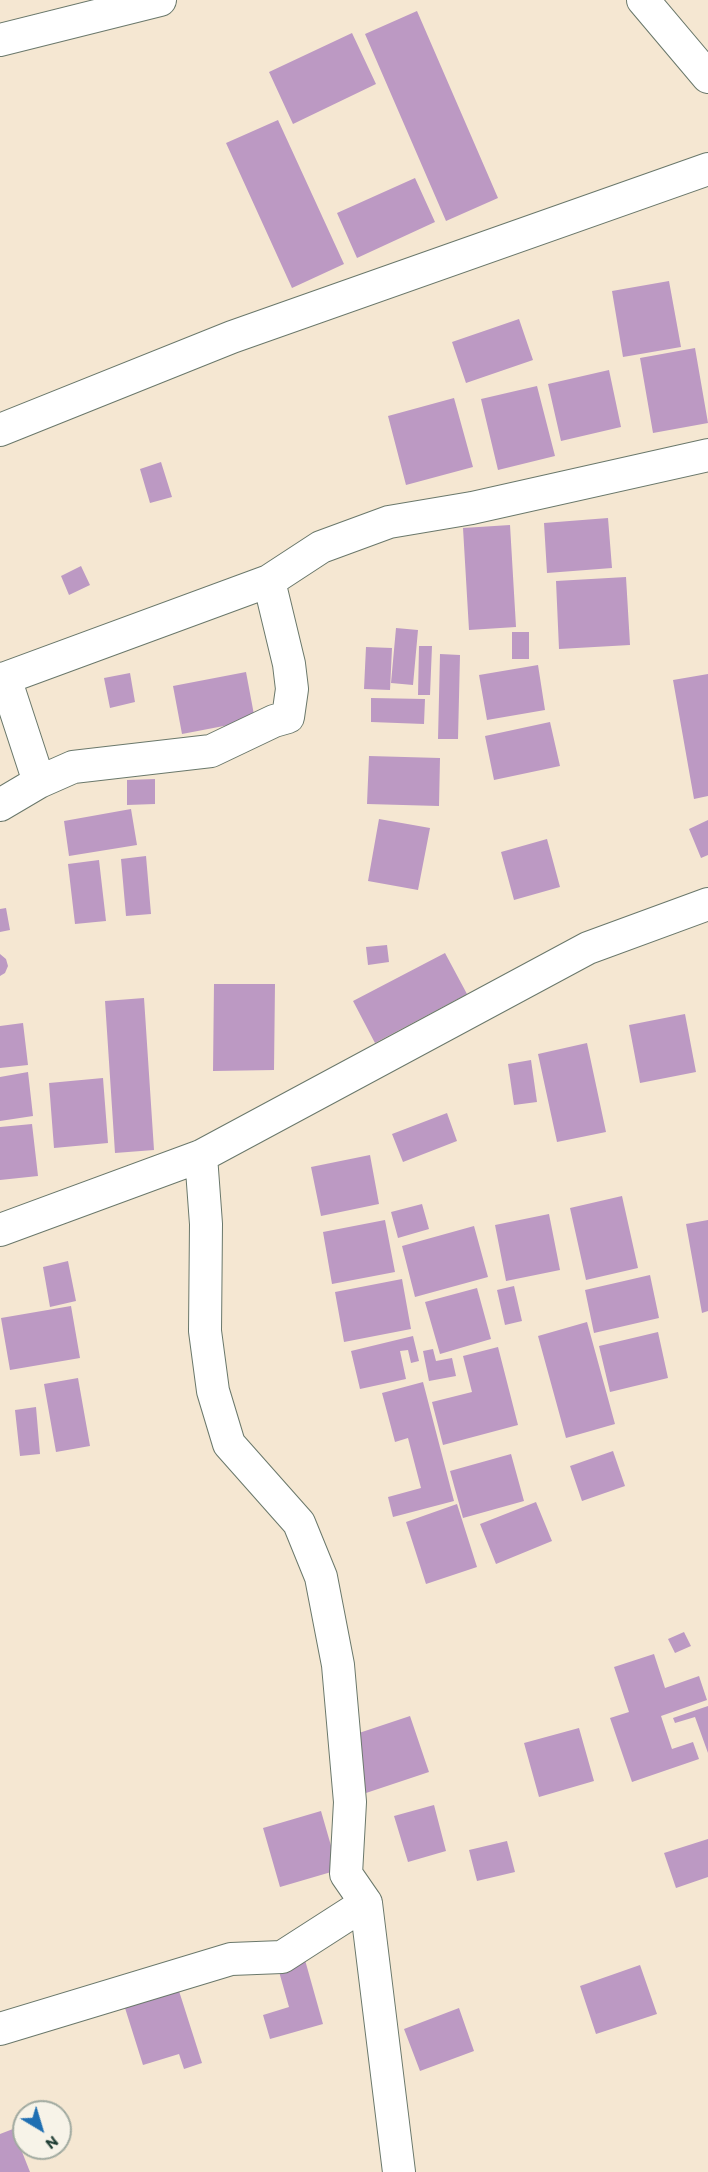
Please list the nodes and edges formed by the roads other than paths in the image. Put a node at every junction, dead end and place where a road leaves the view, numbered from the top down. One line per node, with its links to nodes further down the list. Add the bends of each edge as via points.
1 (160, 0): 3 (street)
2 (643, 0): 4 (street)
3 (0, 40)
4 (708, 77)
5 (708, 169): 6 (street, via 232,337)
6 (0, 430)
7 (708, 455): 8 (street, via 472,508 389,522 321,547)
8 (268, 581): 9 (street); 10 (street, via 292,690 288,717 211,751 73,767)
9 (2, 679): 10 (street)
10 (39, 782): 11 (street)
11 (0, 805)
12 (708, 904): 13 (street, via 588,948)
13 (201, 1156): 14 (street); 15 (street, via 206,1224 205,1331 213,1391 229,1444 299,1523 321,1577 338,1665 350,1803 346,1874)
14 (0, 1230)
15 (366, 1903): 16 (street, via 282,1957 231,1959); 17 (street)
16 (0, 2029)
17 (399, 2172)

